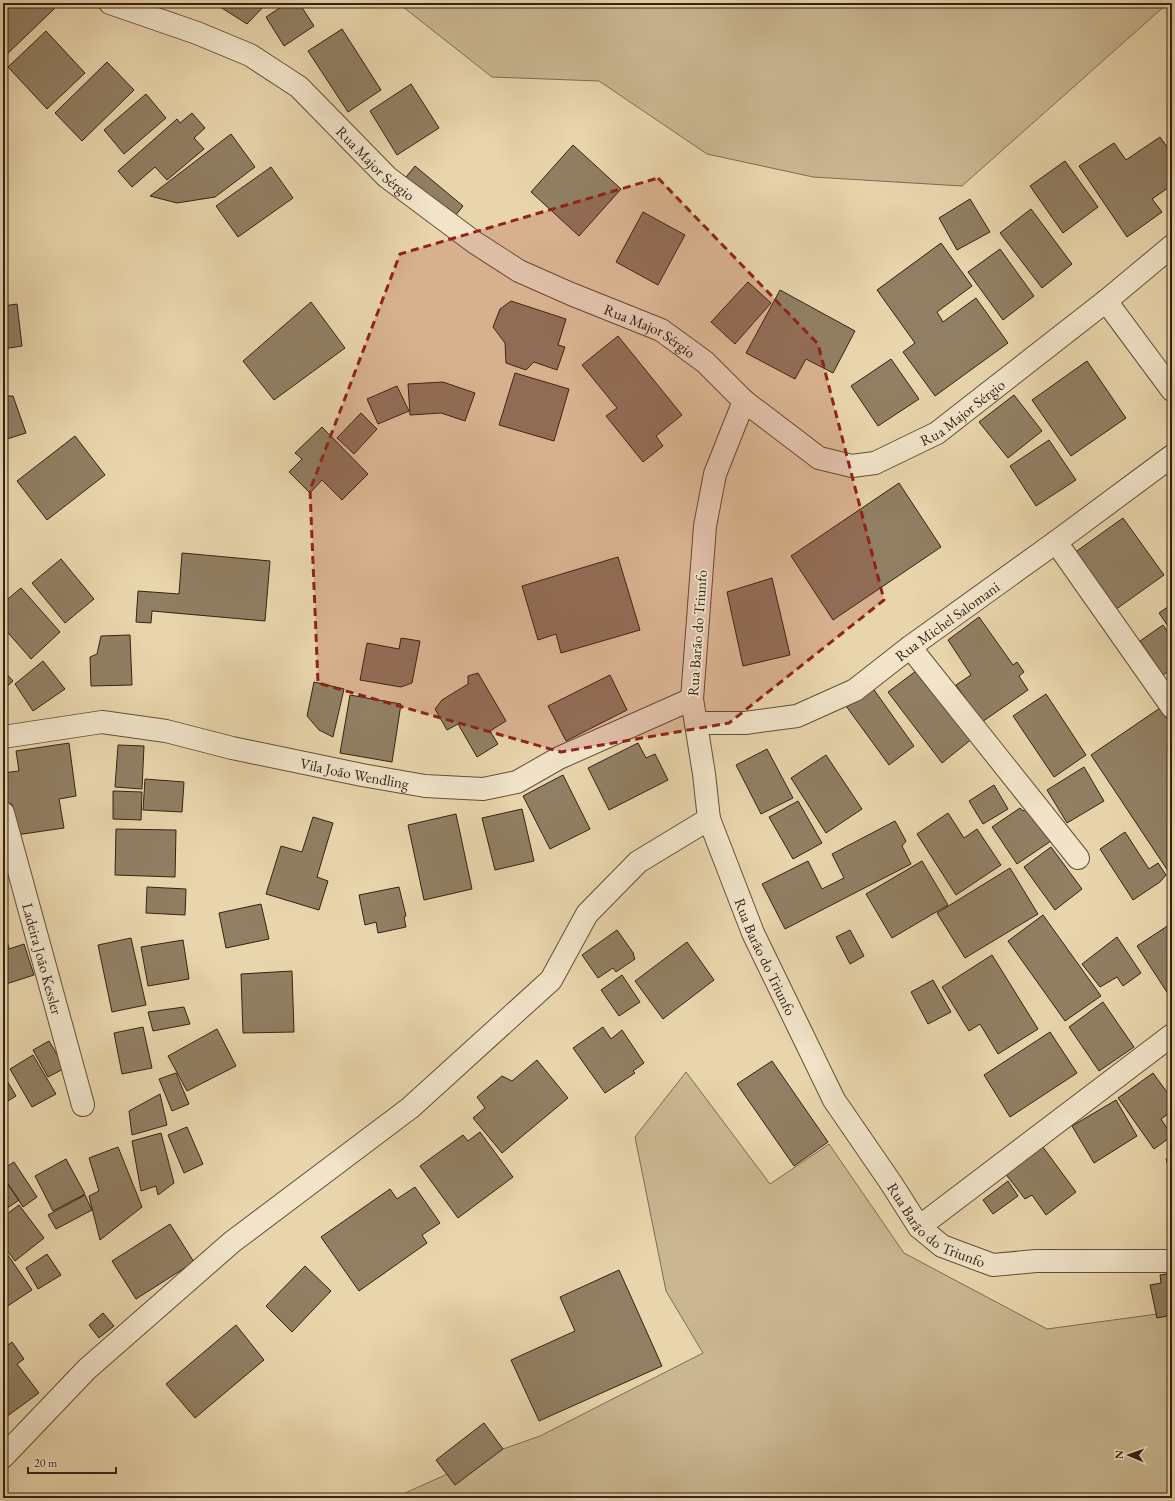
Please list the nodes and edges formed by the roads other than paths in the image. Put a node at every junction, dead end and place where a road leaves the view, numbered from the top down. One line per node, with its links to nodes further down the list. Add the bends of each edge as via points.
1 (110, 3): 5 (street, Rua Major Sérgio, via 197,33 250,55 299,87 387,177 474,242 520,271 661,330 705,362)
2 (1172, 246): 3 (street, Rua Major Sérgio)
3 (1106, 301): 4 (street); 5 (street, Rua Major Sérgio, via 937,433 875,463 852,466 819,458)
4 (1172, 390)
5 (744, 401): 9 (street, Rua Barão do Triunfo, via 715,474 705,526)
6 (1172, 456): 7 (street, Rua Michel Salomani)
7 (1056, 542): 8 (street, Rua Michel Salomani); 10 (street)
8 (910, 647): 11 (street, Rua Michel Salomani, via 854,690 797,716 745,723); 15 (street)
9 (692, 699): 11 (street, Rua Barão do Triunfo); 12 (street, Vila João Wendling, via 559,758 517,782 483,788 425,786 232,748 166,731 102,722)
10 (1172, 707)
11 (696, 723): 14 (street, Rua Barão do Triunfo)
12 (3, 737)
13 (3, 813): 17 (street, Ladeira João Kessler)
14 (709, 818): 18 (street, Rua Barão do Triunfo, via 753,933 834,1100); 20 (street, via 638,862 587,914 551,980 410,1108 232,1242 87,1369)
15 (1078, 858)
16 (1172, 1035): 18 (street)
17 (83, 1105)
18 (919, 1227): 19 (street, Rua Barão do Triunfo, via 942,1246 993,1265 1036,1260)
19 (1172, 1261)
20 (3, 1457)

